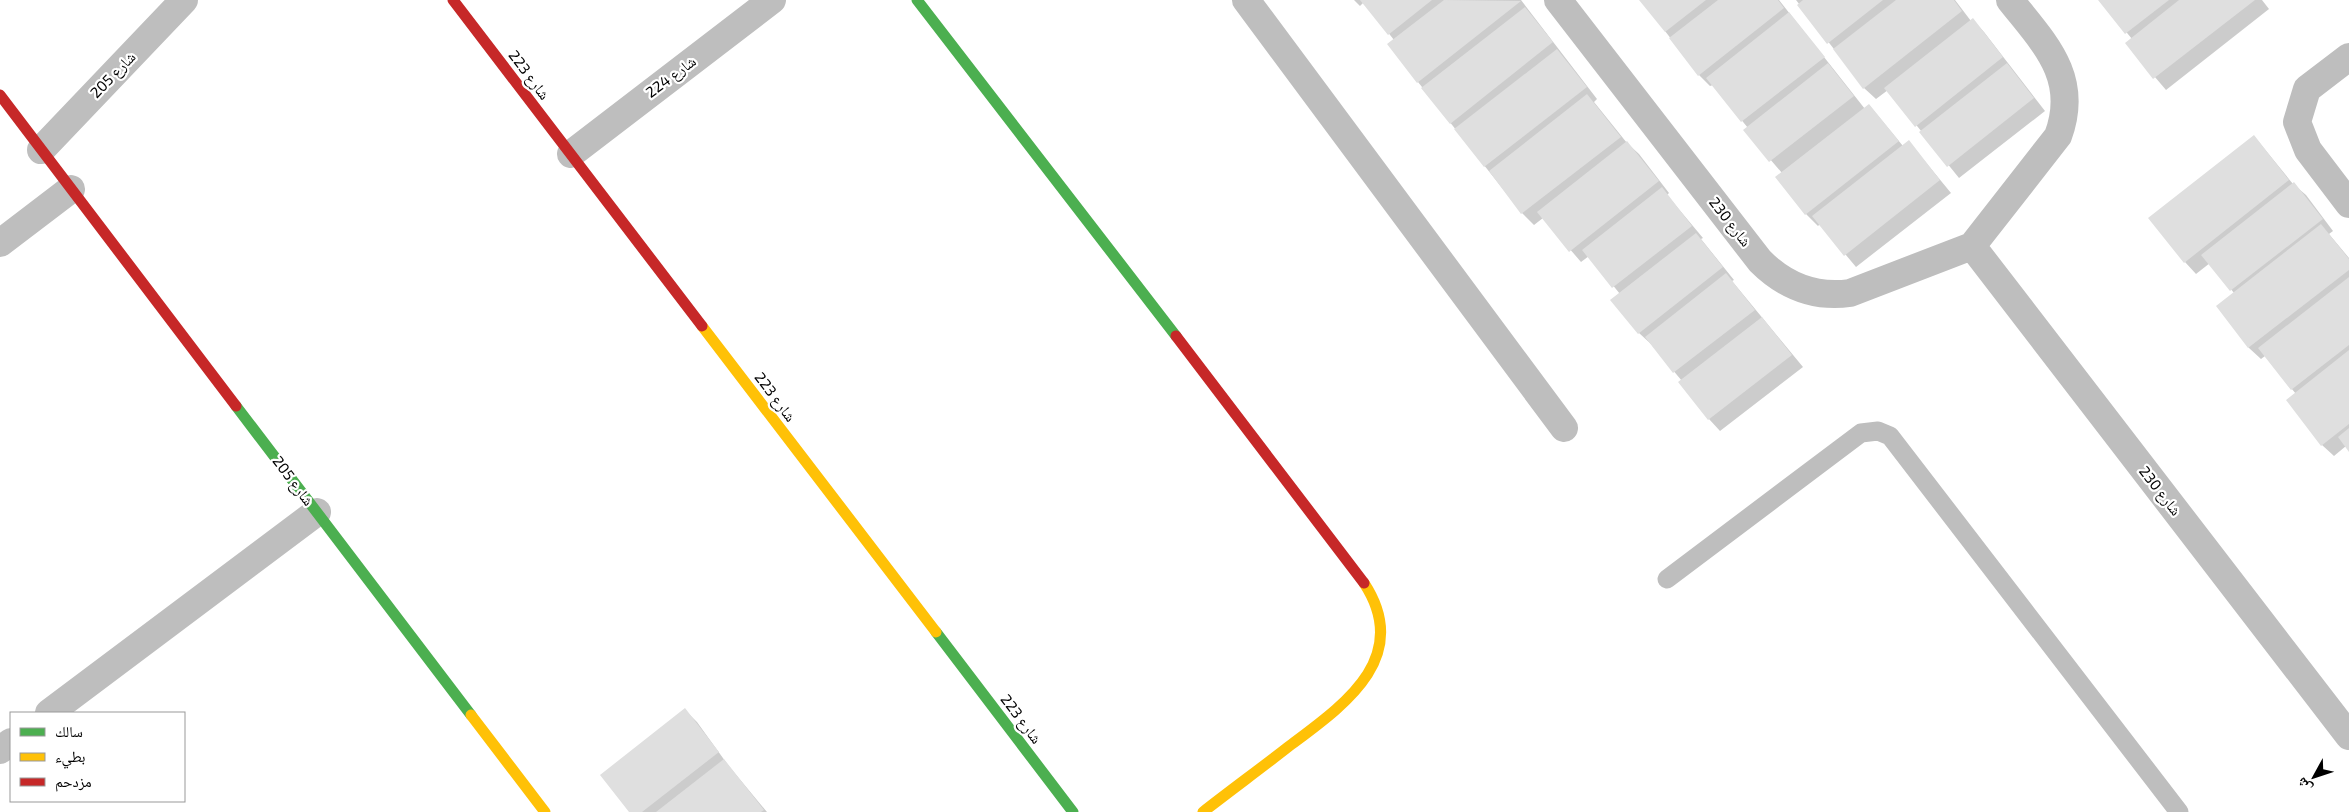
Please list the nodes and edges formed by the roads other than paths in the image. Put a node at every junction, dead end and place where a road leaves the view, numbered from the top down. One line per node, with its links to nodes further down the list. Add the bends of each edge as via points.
1 (184, 0): 10 (street, شارع 205)
2 (453, 0): 11 (street, شارع 223)
3 (772, 0): 11 (street, شارع 224)
4 (917, 0): 23 (street, via 1356,571 1374,600 1379,619 1380,646 1358,690 1340,708)
5 (1246, 0): 16 (street)
6 (1558, 0): 15 (street, شارع 230, via 1760,261 1785,282 1816,294 1850,294)
7 (2010, 0): 15 (street, via 2047,46 2060,70 2064,86 2063,123 2058,136)
8 (2349, 57): 13 (street, via 2307,89 2297,122 2308,150)
9 (0, 95): 10 (street, شارع 205)
10 (41, 150): 12 (street, شارع 205)
11 (571, 154): 22 (street, شارع 223)
12 (71, 189): 14 (street); 17 (street, شارع 205)
13 (2349, 204)
14 (0, 243)
15 (1972, 246): 20 (street, شارع 230)
16 (1564, 428)
17 (317, 512): 19 (street); 21 (street, شارع 205)
18 (1667, 579): 24 (lane, via 1861,433 1878,431 1890,436)
19 (50, 712)
20 (2349, 736)
21 (545, 812)
22 (1073, 812)
23 (1203, 812)
24 (2179, 812)

